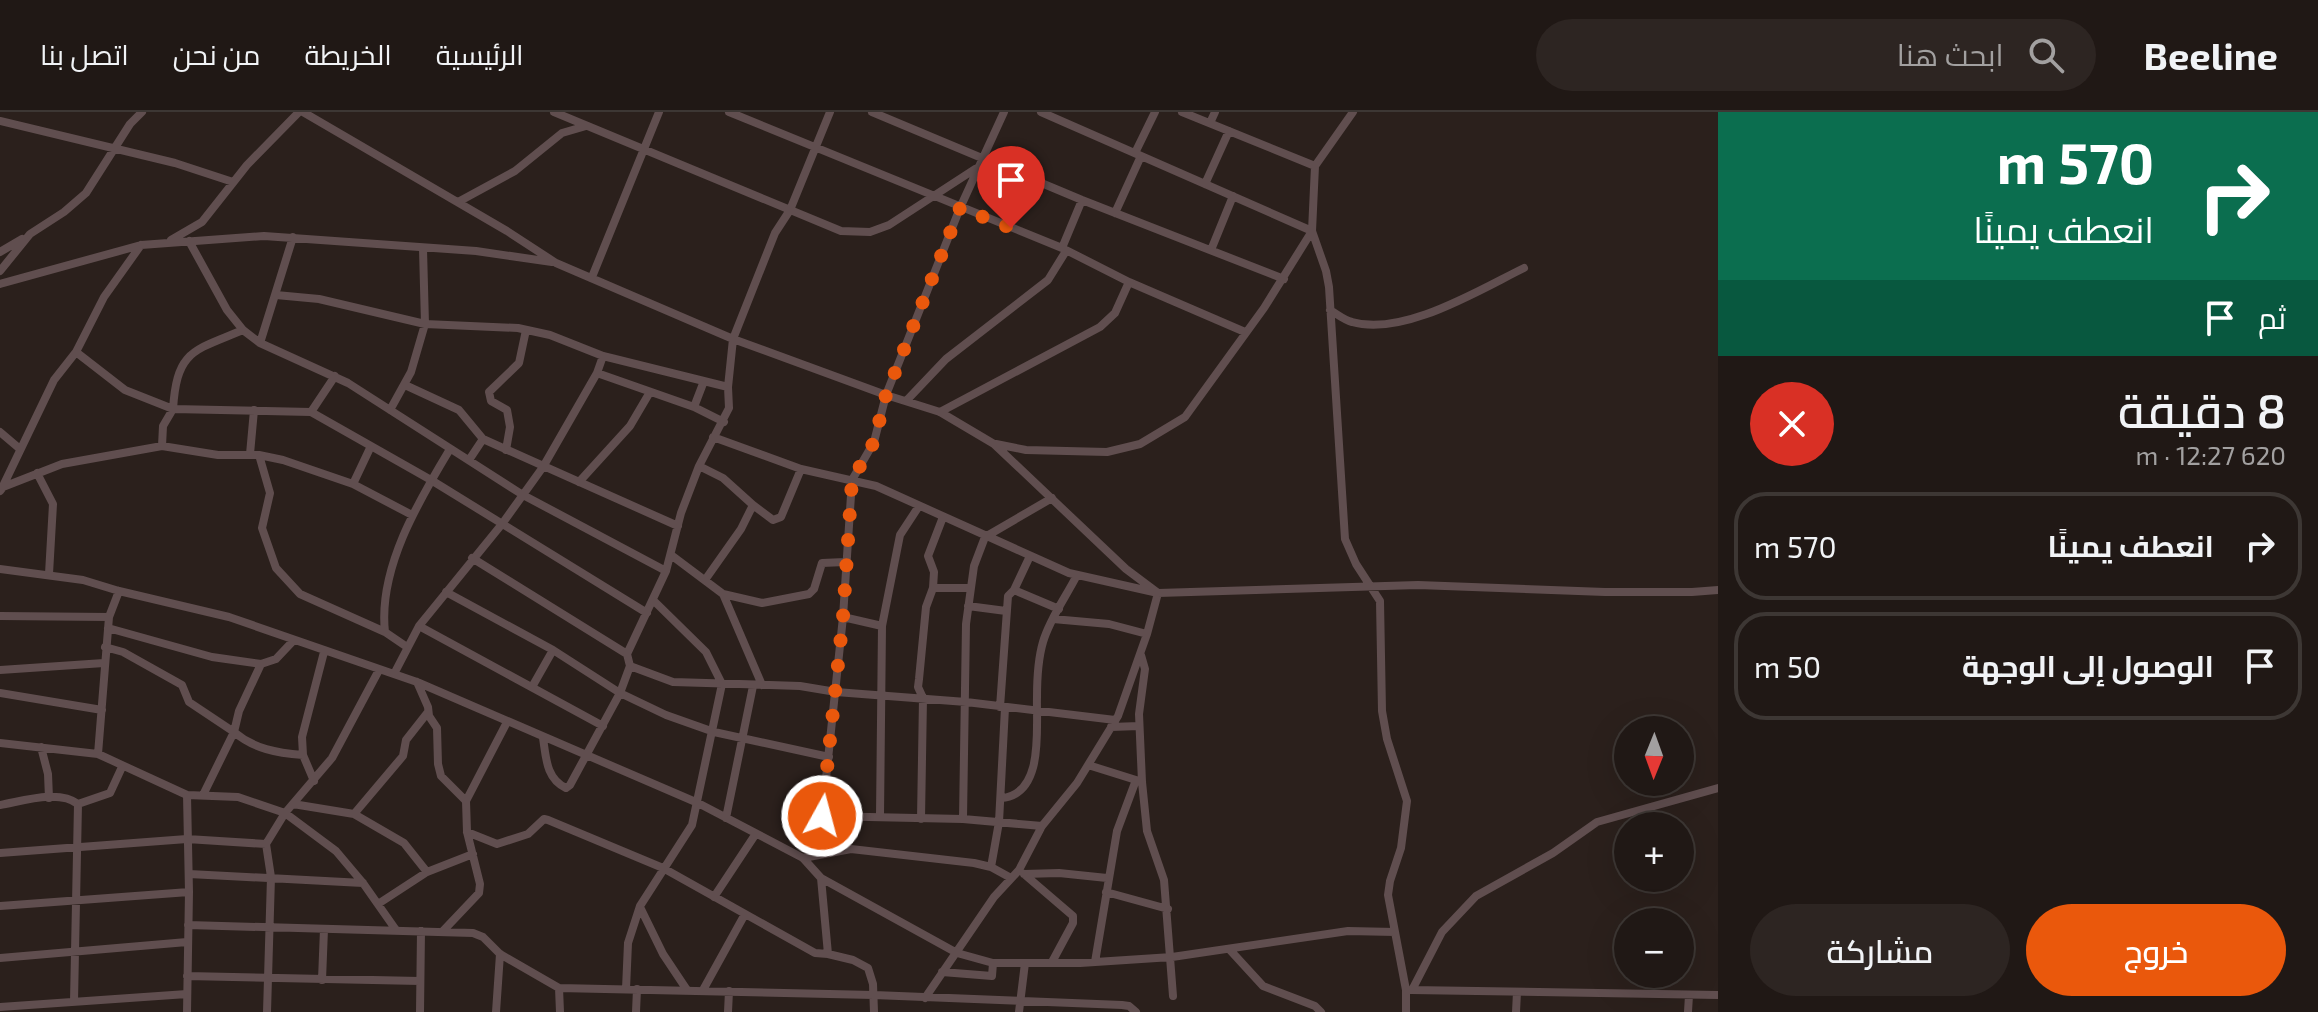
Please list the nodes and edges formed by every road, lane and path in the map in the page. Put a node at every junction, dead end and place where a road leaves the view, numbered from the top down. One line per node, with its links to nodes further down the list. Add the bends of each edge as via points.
1 (142, 112): 19 (street)
2 (301, 112): 25 (street); 30 (street)
3 (554, 112): 14 (street)
4 (659, 112): 21 (street)
5 (729, 112): 20 (street)
6 (830, 112): 20 (street)
7 (872, 112): 23 (street)
8 (1004, 112): 23 (street)
9 (1041, 112): 22 (street)
10 (1155, 112): 22 (street)
11 (1182, 112): 16 (street)
12 (1215, 112): 16 (street)
13 (1350, 113): 24 (street)
14 (572, 115): 17 (street)
15 (0, 121): 19 (street)
16 (1210, 123): 18 (street)
17 (587, 125): 21 (street); 30 (street, via 562,133 515,171)
18 (1229, 131): 24 (street); 26 (street)
19 (114, 148): 25 (street); 35 (street, via 86,193)
20 (815, 148): 27 (street); 32 (street)
21 (644, 149): 32 (street); 47 (street)
22 (1138, 154): 26 (street); 33 (street)
23 (982, 160): 27 (street); 29 (street); 31 (street)
24 (1315, 166): 34 (street)
25 (233, 182): 37 (street, via 202,222)
26 (1205, 184): 28 (street)
27 (934, 196): 31 (street); 32 (street, via 889,225 856,233)
28 (1233, 196): 34 (street); 42 (street)
29 (1082, 200): 33 (street); 41 (street)
30 (458, 202): 44 (street)
31 (960, 208): 41 (street); 67 (street)
32 (790, 210): 57 (street, via 775,233)
33 (1115, 213): 42 (street)
34 (1312, 231): 48 (street); 52 (street, via 1326,271)
35 (30, 234): 43 (street); 46 (street)
36 (293, 237): 38 (street); 40 (street); 51 (street)
37 (170, 241): 38 (street); 39 (street)
38 (189, 241): 54 (street)
39 (141, 245): 50 (street); 59 (street, via 104,297)
40 (423, 249): 44 (street); 53 (street)
41 (1064, 250): 49 (street); 68 (street, via 1048,280 952,354)
42 (1211, 250): 48 (street)
43 (0, 252)
44 (556, 263): 47 (street)
45 (1524, 268): 52 (street, via 1438,311 1389,323 1350,322)
46 (0, 271)
47 (592, 277): 57 (street)
48 (1284, 279): 56 (street)
49 (1129, 282): 56 (street); 74 (street, via 1115,313 1100,327)
50 (0, 284)
51 (276, 295): 53 (street, via 319,299); 58 (street)
52 (1330, 310): 116 (street, via 1345,539)
53 (425, 324): 55 (street); 64 (street)
54 (243, 330): 58 (street); 70 (street, via 189,356 177,374)
55 (526, 330): 60 (street); 84 (street, via 519,363 489,392 491,401 507,410)
56 (1245, 332): 79 (street, via 1185,417 1140,444 1107,452)
57 (733, 339): 65 (street); 67 (street)
58 (260, 343): 62 (street)
59 (76, 352): 70 (street, via 125,390); 82 (street, via 46,394)
60 (603, 356): 61 (street); 63 (street)
61 (597, 373): 66 (street); 88 (street)
62 (335, 376): 72 (street); 73 (street)
63 (704, 381): 65 (street); 69 (street)
64 (405, 385): 72 (street); 78 (street, via 459,410)
65 (728, 387): 75 (street)
66 (650, 392): 69 (street); 93 (street, via 630,426)
67 (886, 395): 68 (street); 92 (street, via 874,442)
68 (907, 400): 74 (street)
69 (694, 407): 75 (street)
70 (173, 409): 71 (street); 80 (street, via 163,426)
71 (254, 410): 73 (street); 85 (street)
72 (390, 410): 83 (street)
73 (311, 412): 81 (street)
74 (940, 412): 79 (street)
75 (724, 422): 77 (street)
76 (0, 432): 82 (street)
77 (713, 437): 87 (street); 89 (street)
78 (483, 439): 84 (street); 86 (street)
79 (994, 444): 97 (street)
80 (162, 446): 85 (street, via 218,455); 90 (street, via 84,458)
81 (371, 446): 91 (street); 94 (street)
82 (20, 449): 95 (street)
83 (450, 449): 86 (street); 91 (street)
84 (506, 450): 88 (street)
85 (255, 454): 94 (street); 135 (street, via 270,493 262,528 276,568 300,594)
86 (469, 460): 96 (street)
87 (699, 466): 98 (street, via 723,478); 103 (street)
88 (543, 467): 93 (street); 96 (street)
89 (801, 469): 92 (street); 98 (street, via 777,520)
90 (37, 473): 95 (street); 111 (street, via 53,504)
91 (431, 480): 100 (street); 102 (street)
92 (852, 480): 99 (street); 108 (street)
93 (579, 482): 103 (street)
94 (353, 484): 100 (street)
95 (1, 489)
96 (523, 495): 102 (street); 110 (street)
97 (1052, 498): 104 (street); 121 (street)
98 (753, 505): 113 (street)
99 (919, 506): 101 (street); 133 (street, via 900,535)
100 (412, 515): 135 (street, via 384,595)
101 (943, 517): 104 (street); 114 (street, via 928,556)
102 (502, 524): 107 (street); 127 (street)
103 (678, 526): 105 (street)
104 (985, 537): 106 (street); 115 (street)
105 (671, 555): 110 (street); 113 (street)
106 (1030, 556): 112 (street); 117 (street)
107 (472, 558): 120 (street); 142 (street)
108 (845, 562): 122 (street, via 822,563 809,594 762,603); 130 (street)
109 (0, 569): 111 (street)
110 (666, 571): 123 (street)
111 (49, 574): 119 (street)
112 (1077, 575): 121 (street); 125 (street)
113 (705, 580): 122 (street)
114 (933, 588): 115 (street); 158 (street, via 926,607 918,687)
115 (971, 588): 124 (street)
116 (1372, 588): 118 (street); 121 (street); 235 (street, via 1380,601 1382,711 1407,801 1388,895)
117 (1014, 590): 125 (street); 126 (street)
118 (1718, 590)
119 (119, 591): 129 (street); 137 (street, via 229,617)
120 (446, 592): 132 (street); 140 (street)
121 (1158, 593): 136 (street)
122 (723, 594): 152 (street)
123 (653, 600): 127 (street); 151 (street, via 706,652)
124 (968, 606): 126 (street); 159 (street)
125 (1059, 609): 131 (street)
126 (1006, 611): 160 (street)
127 (647, 613): 142 (street)
128 (0, 616): 129 (street)
129 (109, 617): 134 (street)
130 (843, 617): 133 (street); 154 (street)
131 (1053, 619): 136 (street); 162 (street, via 1038,671)
132 (419, 626): 139 (street); 153 (street)
133 (882, 626): 157 (street)
134 (108, 628): 138 (street); 145 (street, via 190,652)
135 (385, 632): 139 (street)
136 (1147, 634): 143 (street)
137 (293, 641): 141 (street); 145 (street, via 276,659)
138 (105, 647): 144 (street); 168 (street, via 182,685 189,702)
139 (407, 647): 149 (street)
140 (553, 650): 153 (street); 156 (street)
141 (324, 652): 148 (street); 175 (street, via 302,737)
142 (627, 654): 146 (street)
143 (1140, 654): 165 (street); 167 (street, via 1145,669)
144 (104, 663): 147 (street); 161 (street)
145 (261, 664): 168 (street)
146 (630, 666): 151 (street, via 673,682); 156 (street)
147 (0, 670)
148 (379, 670): 149 (street); 180 (street)
149 (394, 674): 150 (street)
150 (417, 682): 163 (street); 164 (street)
151 (722, 684): 152 (street); 169 (street)
152 (758, 686): 154 (street); 170 (street)
153 (532, 687): 166 (street)
154 (836, 692): 157 (street); 177 (street)
155 (0, 693): 161 (street)
156 (620, 693): 166 (street); 169 (street)
157 (880, 695): 158 (street); 195 (street)
158 (923, 698): 159 (street); 197 (street)
159 (966, 702): 160 (street); 198 (street)
160 (1002, 707): 162 (street); 186 (street)
161 (102, 710): 174 (street)
162 (1038, 711): 165 (street); 186 (street, via 1034,763 1018,792)
163 (428, 712): 187 (street, via 437,728 441,776); 193 (street, via 406,740 403,756)
164 (507, 722): 171 (street); 187 (street)
165 (1113, 724): 167 (street); 178 (street)
166 (603, 726): 176 (street)
167 (1139, 726): 181 (street)
168 (234, 732): 175 (street, via 266,750); 184 (street)
169 (714, 732): 170 (street); 188 (street)
170 (743, 736): 177 (street); 196 (street)
171 (543, 738): 176 (street); 176 (street, via 549,772 566,788)
172 (0, 743): 173 (street)
173 (41, 747): 174 (street); 185 (street)
174 (98, 754): 179 (street)
175 (303, 755): 180 (street)
176 (585, 757): 188 (street)
177 (829, 757): 194 (street)
178 (1088, 765): 181 (street); 200 (street)
179 (122, 767): 183 (street); 189 (street, via 110,793)
180 (314, 781): 190 (street)
181 (1139, 781): 218 (street, via 1117,831); 227 (street)
182 (1718, 788): 258 (street, via 1597,822 1476,896 1442,932)
183 (187, 795): 184 (street); 203 (street)
184 (203, 795): 192 (street, via 238,797)
185 (49, 798): 189 (street, via 64,797); 191 (street)
186 (1001, 798): 199 (street)
187 (466, 801): 201 (street)
188 (698, 803): 196 (street); 211 (street, via 692,825)
189 (78, 804): 205 (street)
190 (293, 804): 192 (street); 193 (street)
191 (0, 805)
192 (285, 813): 204 (street); 219 (street, via 329,845)
193 (354, 814): 212 (street, via 404,843)
194 (822, 816): 195 (street); 208 (street)
195 (880, 816): 197 (street)
196 (726, 818): 202 (street)
197 (921, 819): 198 (street)
198 (963, 819): 199 (street)
199 (999, 822): 200 (street); 210 (street)
200 (1042, 826): 213 (street)
201 (467, 832): 207 (street); 211 (street, via 497,844 528,834 544,819)
202 (755, 835): 209 (street); 222 (street)
203 (187, 839): 204 (street); 205 (street); 214 (street)
204 (266, 844): 215 (street)
205 (78, 849): 206 (street); 223 (street)
206 (0, 853)
207 (473, 854): 212 (street); 234 (street, via 479,893)
208 (818, 854): 209 (street); 210 (street, via 851,849)
209 (803, 858): 216 (street)
210 (991, 867): 217 (street)
211 (663, 868): 222 (street); 226 (street)
212 (427, 872): 224 (street)
213 (1021, 872): 217 (street); 218 (street); 244 (street, via 1073,916)
214 (189, 874): 215 (street); 220 (street)
215 (271, 877): 219 (street); 230 (street)
216 (821, 878): 239 (street); 241 (street)
217 (1011, 878): 239 (street)
218 (1107, 878): 221 (street)
219 (363, 883): 224 (street)
220 (189, 892): 223 (street); 229 (street)
221 (1106, 892): 227 (street); 245 (street)
222 (714, 897): 228 (street)
223 (77, 900): 225 (street); 238 (street)
224 (378, 904): 232 (street)
225 (0, 906)
226 (640, 906): 254 (street, via 628,943); 256 (street)
227 (1168, 909): 242 (street)
228 (745, 914): 241 (street, via 815,953); 257 (street)
229 (188, 925): 230 (street); 236 (street)
230 (269, 928): 231 (street); 250 (street)
231 (324, 929): 232 (street); 251 (street)
232 (396, 930): 233 (street)
233 (421, 931): 234 (street); 252 (street)
234 (442, 932): 240 (street, via 473,933)
235 (1395, 932): 237 (street, via 1348,931); 258 (street)
236 (187, 942): 238 (street); 249 (street)
237 (1230, 950): 242 (street); 280 (street, via 1263,986)
238 (76, 952): 243 (street); 268 (street)
239 (957, 953): 246 (street); 248 (street)
240 (500, 954): 253 (street); 273 (street)
241 (828, 954): 262 (street, via 868,968)
242 (1172, 957): 245 (street); 265 (street)
243 (0, 958)
244 (1052, 962): 245 (street); 247 (street)
245 (1095, 962)
246 (993, 963): 247 (street); 248 (street, via 992,976)
247 (1025, 963): 267 (street)
248 (942, 972): 266 (street)
249 (187, 976): 250 (street); 261 (street)
250 (268, 979): 251 (street); 271 (street)
251 (322, 980): 252 (street)
252 (420, 981): 272 (street)
253 (559, 988): 254 (street); 274 (street)
254 (626, 989): 255 (street)
255 (637, 989): 256 (street); 275 (street)
256 (687, 990): 257 (street)
257 (703, 990): 259 (street)
258 (1409, 990): 260 (street); 281 (street)
259 (729, 991): 262 (street); 276 (street)
260 (1517, 992): 263 (street); 282 (street)
261 (187, 994): 268 (street); 270 (street)
262 (874, 995): 266 (street); 277 (street)
263 (1689, 995): 264 (street); 283 (street)
264 (1718, 995)
265 (1173, 996)
266 (925, 998): 267 (street)
267 (1020, 999): 278 (street); 279 (street, via 1129,1006)
268 (74, 1001): 269 (street)
269 (0, 1007)
270 (187, 1012)
271 (267, 1012)
272 (420, 1012)
273 (496, 1012)
274 (560, 1012)
275 (636, 1012)
276 (728, 1012)
277 (874, 1012)
278 (1019, 1012)
279 (1136, 1012)
280 (1321, 1012)
281 (1406, 1012)
282 (1516, 1012)
283 (1688, 1012)

